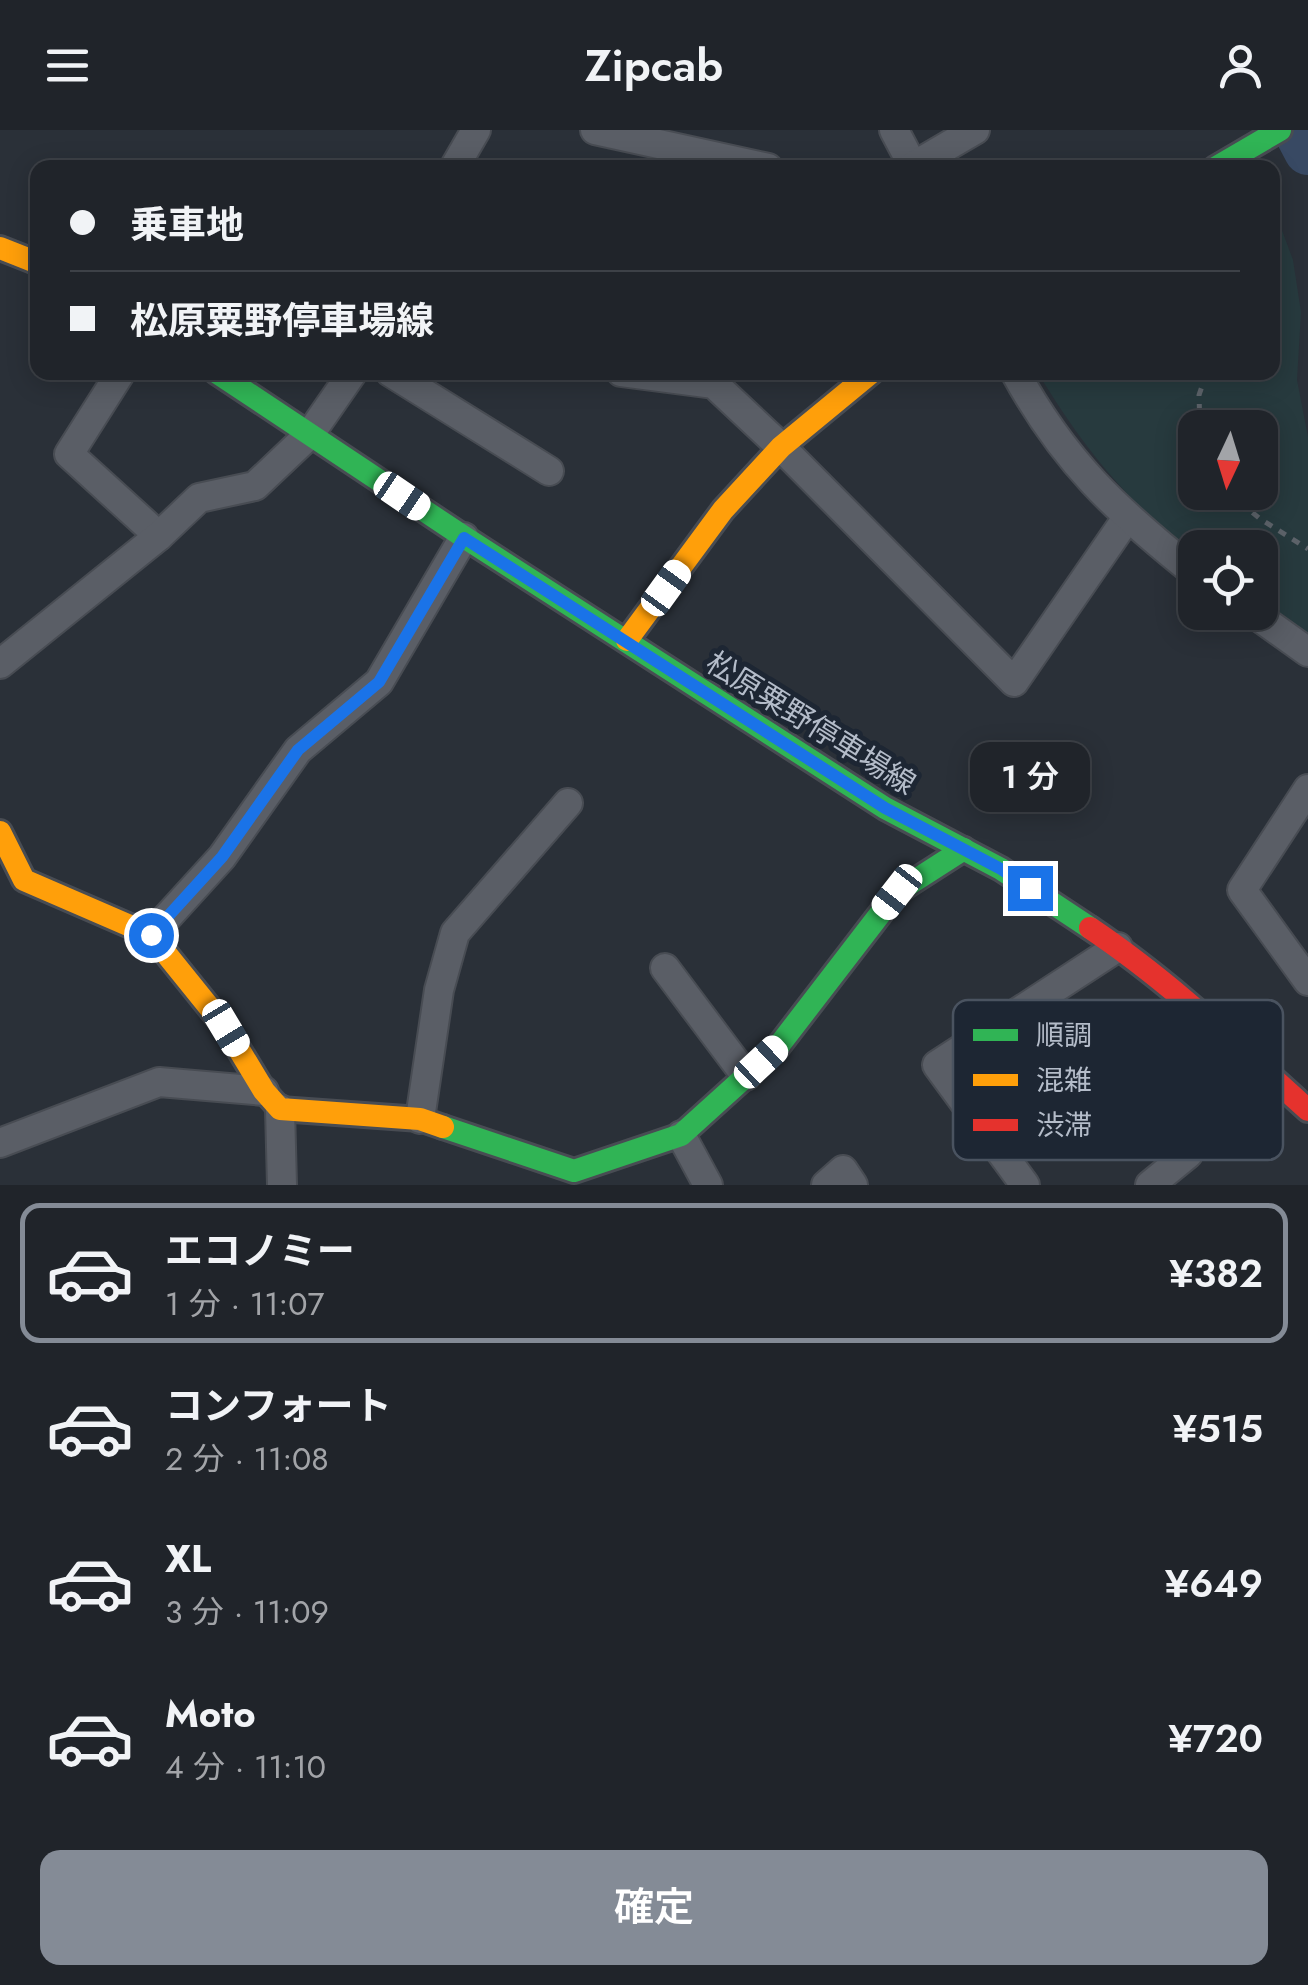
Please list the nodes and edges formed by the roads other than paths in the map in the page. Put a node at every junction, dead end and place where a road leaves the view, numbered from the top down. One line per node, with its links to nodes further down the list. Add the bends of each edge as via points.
1 (476, 130): 6 (street)
2 (595, 130): 7 (street)
3 (894, 130): 8 (street)
4 (974, 130): 9 (street)
5 (1280, 130): 10 (street)
6 (459, 160)
7 (732, 160)
8 (909, 160)
9 (924, 160)
10 (1228, 160)
11 (0, 248): 12 (street)
12 (30, 260)
13 (116, 380): 24 (street, via 69,454)
14 (228, 380): 20 (street, 松原粟野停車場線)
15 (347, 380): 20 (street)
16 (403, 380): 22 (street)
17 (683, 380): 21 (street, via 714,384)
18 (862, 380): 21 (street)
19 (1020, 380): 23 (street, via 1058,444)
20 (310, 434): 24 (street, via 255,486 199,498); 25 (street, 松原粟野停車場線)
21 (781, 448): 23 (street, via 1014,682); 28 (street, via 723,510)
22 (549, 471)
23 (1127, 518): 26 (street)
24 (159, 536): 30 (street)
25 (464, 538): 28 (street, 松原粟野停車場線); 35 (street, via 379,682 298,750 222,857)
26 (1178, 558)
27 (1277, 630): 29 (street)
28 (627, 640): 34 (street, 松原粟野停車場線, via 885,808)
29 (1308, 652)
30 (0, 664)
31 (1308, 789): 38 (street, via 1242,890)
32 (568, 803): 47 (street, via 455,933 439,990)
33 (0, 832): 35 (street, via 24,880)
34 (964, 849): 36 (street, 松原粟野停車場線); 42 (street, via 897,892 777,1048)
35 (151, 935): 45 (street, via 226,1028)
36 (1118, 947): 39 (street); 40 (street, 松原粟野停車場線)
37 (665, 968): 42 (street)
38 (1308, 981)
39 (1037, 1000)
40 (1183, 1000)
41 (953, 1055): 44 (street, via 936,1066)
42 (746, 1076): 48 (street)
43 (1283, 1087): 46 (street, 松原粟野停車場線)
44 (953, 1089)
45 (272, 1100): 47 (street); 49 (street, via 159,1082); 52 (street)
46 (1308, 1110)
47 (420, 1119): 48 (street, via 574,1170)
48 (681, 1135): 53 (street)
49 (0, 1143)
50 (1006, 1160): 56 (street)
51 (1181, 1160): 57 (street)
52 (282, 1185)
53 (708, 1185)
54 (826, 1185): 55 (street, via 843,1170)
55 (853, 1185)
56 (1025, 1185)
57 (1150, 1185)

